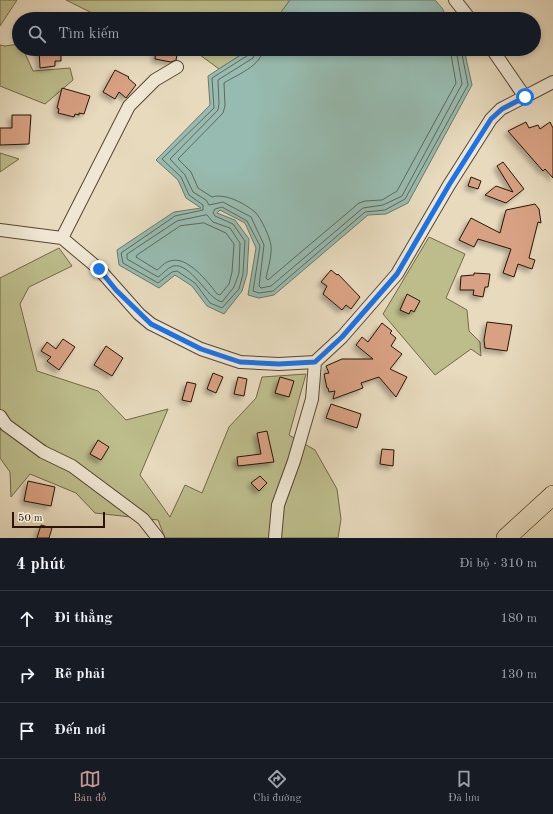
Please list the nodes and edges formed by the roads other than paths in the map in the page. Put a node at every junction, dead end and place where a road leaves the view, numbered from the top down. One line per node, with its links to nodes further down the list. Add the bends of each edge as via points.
1 (455, 0): 2 (street)
2 (464, 12)
3 (497, 56): 6 (street)
4 (177, 67): 8 (street, via 154,80 129,106)
5 (553, 82): 6 (street)
6 (525, 97): 9 (street, via 502,109 491,119 397,274 342,337)
7 (0, 230): 8 (street)
8 (62, 238): 9 (street, via 99,269 151,324 201,349 240,362)
9 (315, 362): 13 (street, via 312,399 278,505)
10 (0, 416): 12 (street, via 6,425 43,452 72,466 144,519)
11 (553, 495): 14 (main road)
12 (158, 538)
13 (274, 538)
14 (506, 538)

